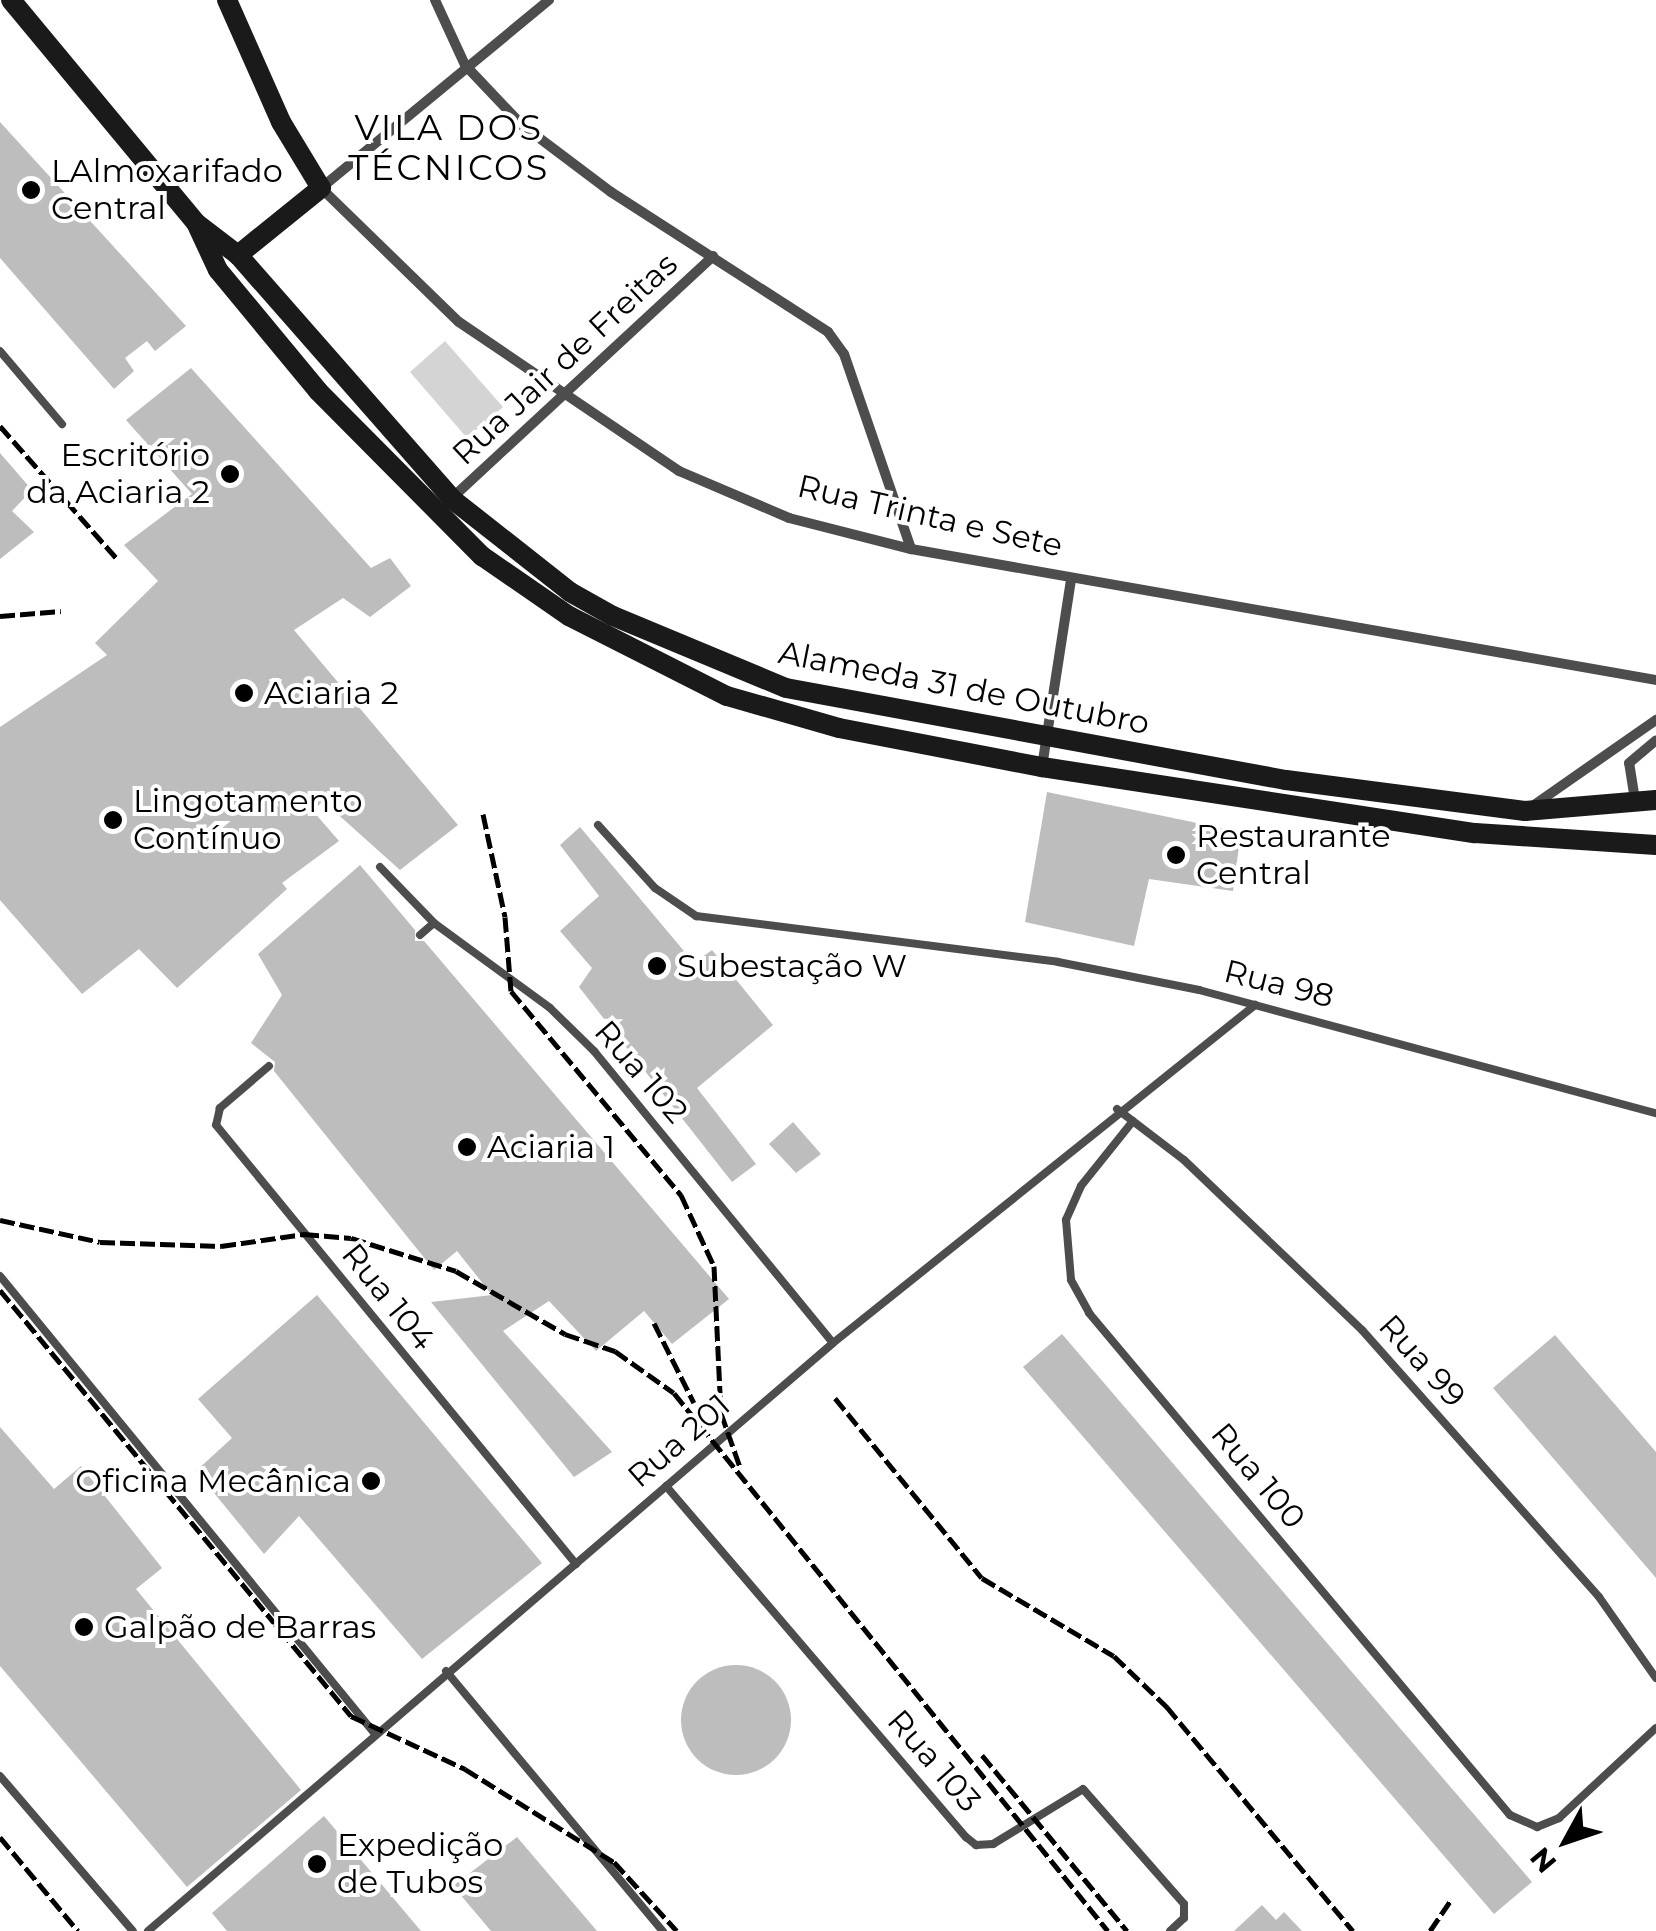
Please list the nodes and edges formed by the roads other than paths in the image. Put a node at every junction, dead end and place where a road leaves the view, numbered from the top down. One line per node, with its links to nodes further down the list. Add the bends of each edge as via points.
1 (10, 0): 7 (main road)
2 (226, 0): 6 (main road, Rua Trinta e Sete, via 281,122)
3 (435, 0): 5 (street)
4 (548, 0): 5 (street)
5 (465, 64): 6 (street); 9 (street, via 522,124 611,192)
6 (320, 188): 8 (main road); 11 (street, Rua Trinta e Sete, via 460,322)
7 (196, 223): 8 (main road, Alameda 31 de Outubro); 16 (main road, via 231,286 435,514 482,556)
8 (238, 255): 13 (main road, Alameda 31 de Outubro)
9 (713, 256): 11 (street, Rua Jair de Freitas); 14 (street, via 804,313 844,354)
10 (0, 351): 12 (lane)
11 (558, 394): 13 (street, Rua Jair de Freitas); 14 (street, Rua Trinta e Sete, via 679,471 789,518)
12 (62, 424)
13 (452, 499): 16 (main road, Alameda 31 de Outubro)
14 (911, 549): 15 (street, Rua Trinta e Sete)
15 (1070, 579): 17 (street, Rua Trinta e Sete); 19 (street)
16 (575, 607): 19 (main road, Alameda 31 de Outubro, via 786,688); 21 (main road, via 727,696 839,728)
17 (1656, 680)
18 (1656, 720): 23 (street)
19 (1046, 736): 21 (street); 23 (main road, Alameda 31 de Outubro, via 1286,780)
20 (1656, 740): 22 (street, via 1629,763)
21 (1042, 767): 25 (main road, via 1528,838)
22 (1646, 800): 23 (main road, Alameda 31 de Outubro)
23 (1525, 811)
24 (598, 825): 29 (lane, Rua 98, via 665,897 696,916 1058,962)
25 (1656, 845)
26 (380, 867): 27 (lane, Rua 102)
27 (434, 923): 28 (lane); 35 (lane, Rua 102, via 550,1008 594,1052)
28 (420, 935)
29 (1256, 1005): 31 (lane, Rua 201); 32 (lane, Rua 98)
30 (269, 1066): 37 (lane, Rua 104, via 220,1108 221,1134)
31 (1117, 1110): 33 (lane, Rua 99); 35 (lane, Rua 201)
32 (1656, 1114)
33 (1133, 1121): 39 (lane, Rua 99, via 1184,1160 1362,1330 1599,1597); 40 (lane, Rua 100, via 1081,1186 1066,1220 1064,1256 1089,1313 1510,1815 1537,1826 1558,1818)
34 (0, 1276): 41 (lane)
35 (832, 1343): 36 (lane, Rua 201)
36 (666, 1486): 37 (lane, Rua 201); 46 (lane, Rua 103, via 976,1845 993,1844 1083,1790 1184,1904 1184,1918)
37 (576, 1564): 38 (lane, Rua 201)
38 (446, 1671): 41 (lane, Rua 201); 45 (lane)
39 (1656, 1678)
40 (1656, 1728)
41 (374, 1734): 44 (lane, Rua 201)
42 (0, 1776): 43 (lane)
43 (133, 1931)
44 (148, 1931)
45 (664, 1931)
46 (1170, 1931)

